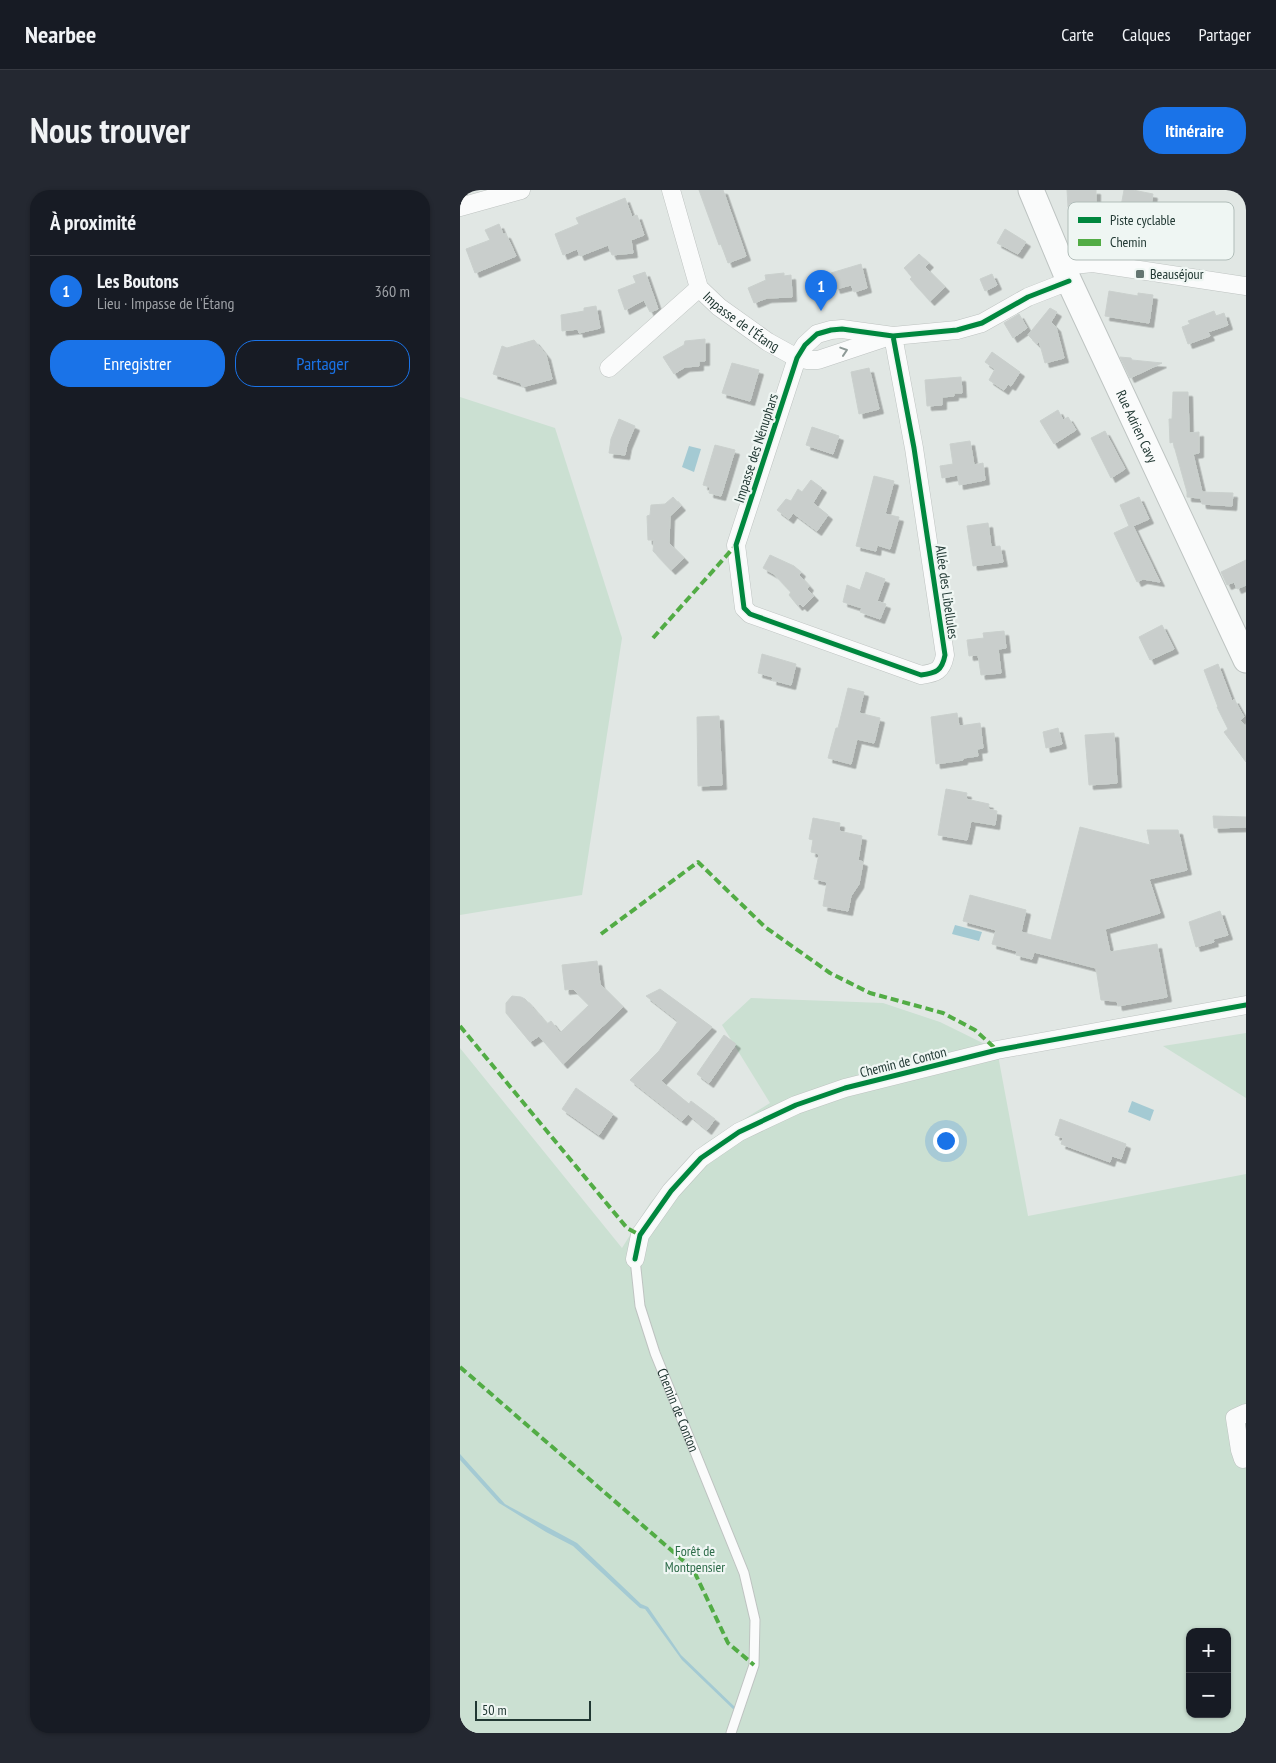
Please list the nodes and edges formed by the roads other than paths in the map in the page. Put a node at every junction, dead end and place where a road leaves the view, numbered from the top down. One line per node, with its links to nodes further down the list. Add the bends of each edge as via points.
1 (521, 190): 4 (street)
2 (671, 190): 7 (street, Impasse de l'Étang)
3 (1031, 190): 5 (main road, Rue Adrien Cavy)
4 (460, 207)
5 (1066, 273): 6 (street, Impasse de l'Étang, via 1093,263); 8 (street, Impasse de l'Étang, via 982,323 957,330); 12 (main road, Rue Adrien Cavy)
6 (1246, 286)
7 (699, 288): 9 (street, Impasse de l'Étang, via 719,307 768,342); 10 (street)
8 (893, 336): 9 (street, Impasse de l'Étang, one-way to 8, via 818,360); 9 (street, Impasse de l'Étang, via 830,330 817,334 805,344); 11 (street, Allée des Libellules, via 914,448 945,655 943,665 934,674 921,675 750,614 744,608)
9 (797, 358): 11 (street, Impasse des Nénuphars)
10 (609, 368)
11 (736, 545)
12 (1246, 660)
13 (1246, 1005): 14 (street, Chemin de Conton, via 997,1050 845,1088 796,1105 739,1132 701,1158 670,1191 640,1235)
14 (635, 1259): 17 (lane, Chemin de Conton, via 640,1306 655,1353 744,1573 755,1620 754,1665)
15 (1246, 1413): 16 (street, via 1235,1418 1240,1450 1243,1459)
16 (1246, 1458)
17 (731, 1733)

